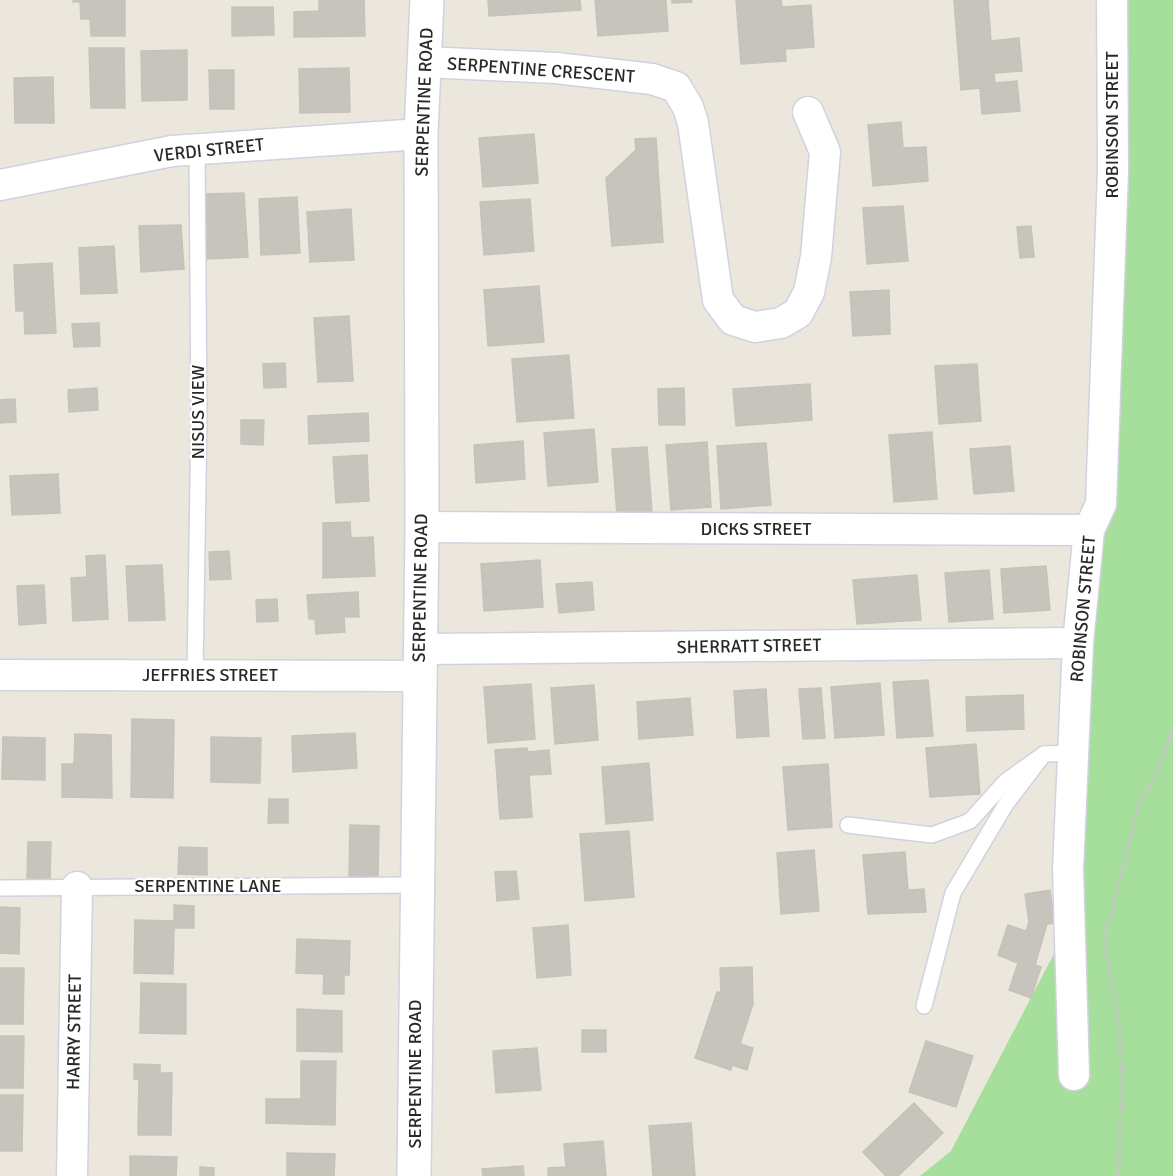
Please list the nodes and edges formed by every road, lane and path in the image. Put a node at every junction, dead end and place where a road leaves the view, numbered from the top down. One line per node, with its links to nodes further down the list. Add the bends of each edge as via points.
1 (427, 0): 3 (street, SERPENTINE ROAD)
2 (1112, 0): 9 (street, ROBINSON STREET, via 1113,170 1101,504)
3 (424, 62): 4 (street, SERPENTINE CRESCENT, via 556,68 652,79 676,87 693,123 718,300 733,320 755,327 781,323 798,313 809,292 825,152); 5 (street, SERPENTINE ROAD)
4 (808, 112)
5 (421, 134): 6 (street, VERDI STREET); 8 (street, SERPENTINE ROAD)
6 (197, 150): 7 (street, VERDI STREET, via 172,151); 13 (lane, NISUS VIEW, via 199,415)
7 (0, 185)
8 (422, 527): 9 (street, DICKS STREET); 11 (street, SERPENTINE ROAD)
9 (1089, 530): 10 (street, ROBINSON STREET)
10 (1078, 643): 11 (street, SHERRATT STREET); 15 (street, ROBINSON STREET)
11 (419, 663): 13 (street, JEFFRIES STREET); 18 (street, SERPENTINE ROAD)
12 (0, 675): 13 (street, JEFFRIES STREET)
13 (195, 675)
14 (1173, 728): 25 (path, via 1154,779 1141,799 1104,942 1118,1011 1122,1078)
15 (1073, 753): 16 (lane); 22 (street, ROBINSON STREET, via 1068,870)
16 (1044, 754): 17 (lane, via 1006,781 970,821 941,832 932,835); 21 (lane, via 1006,804 954,893)
17 (848, 825)
18 (416, 885): 19 (lane, SERPENTINE LANE); 24 (street, SERPENTINE ROAD)
19 (77, 887): 20 (lane, SERPENTINE LANE); 23 (street, HARRY STREET)
20 (0, 888)
21 (924, 1006)
22 (1074, 1075)
23 (72, 1176)
24 (414, 1176)
25 (1118, 1176)

